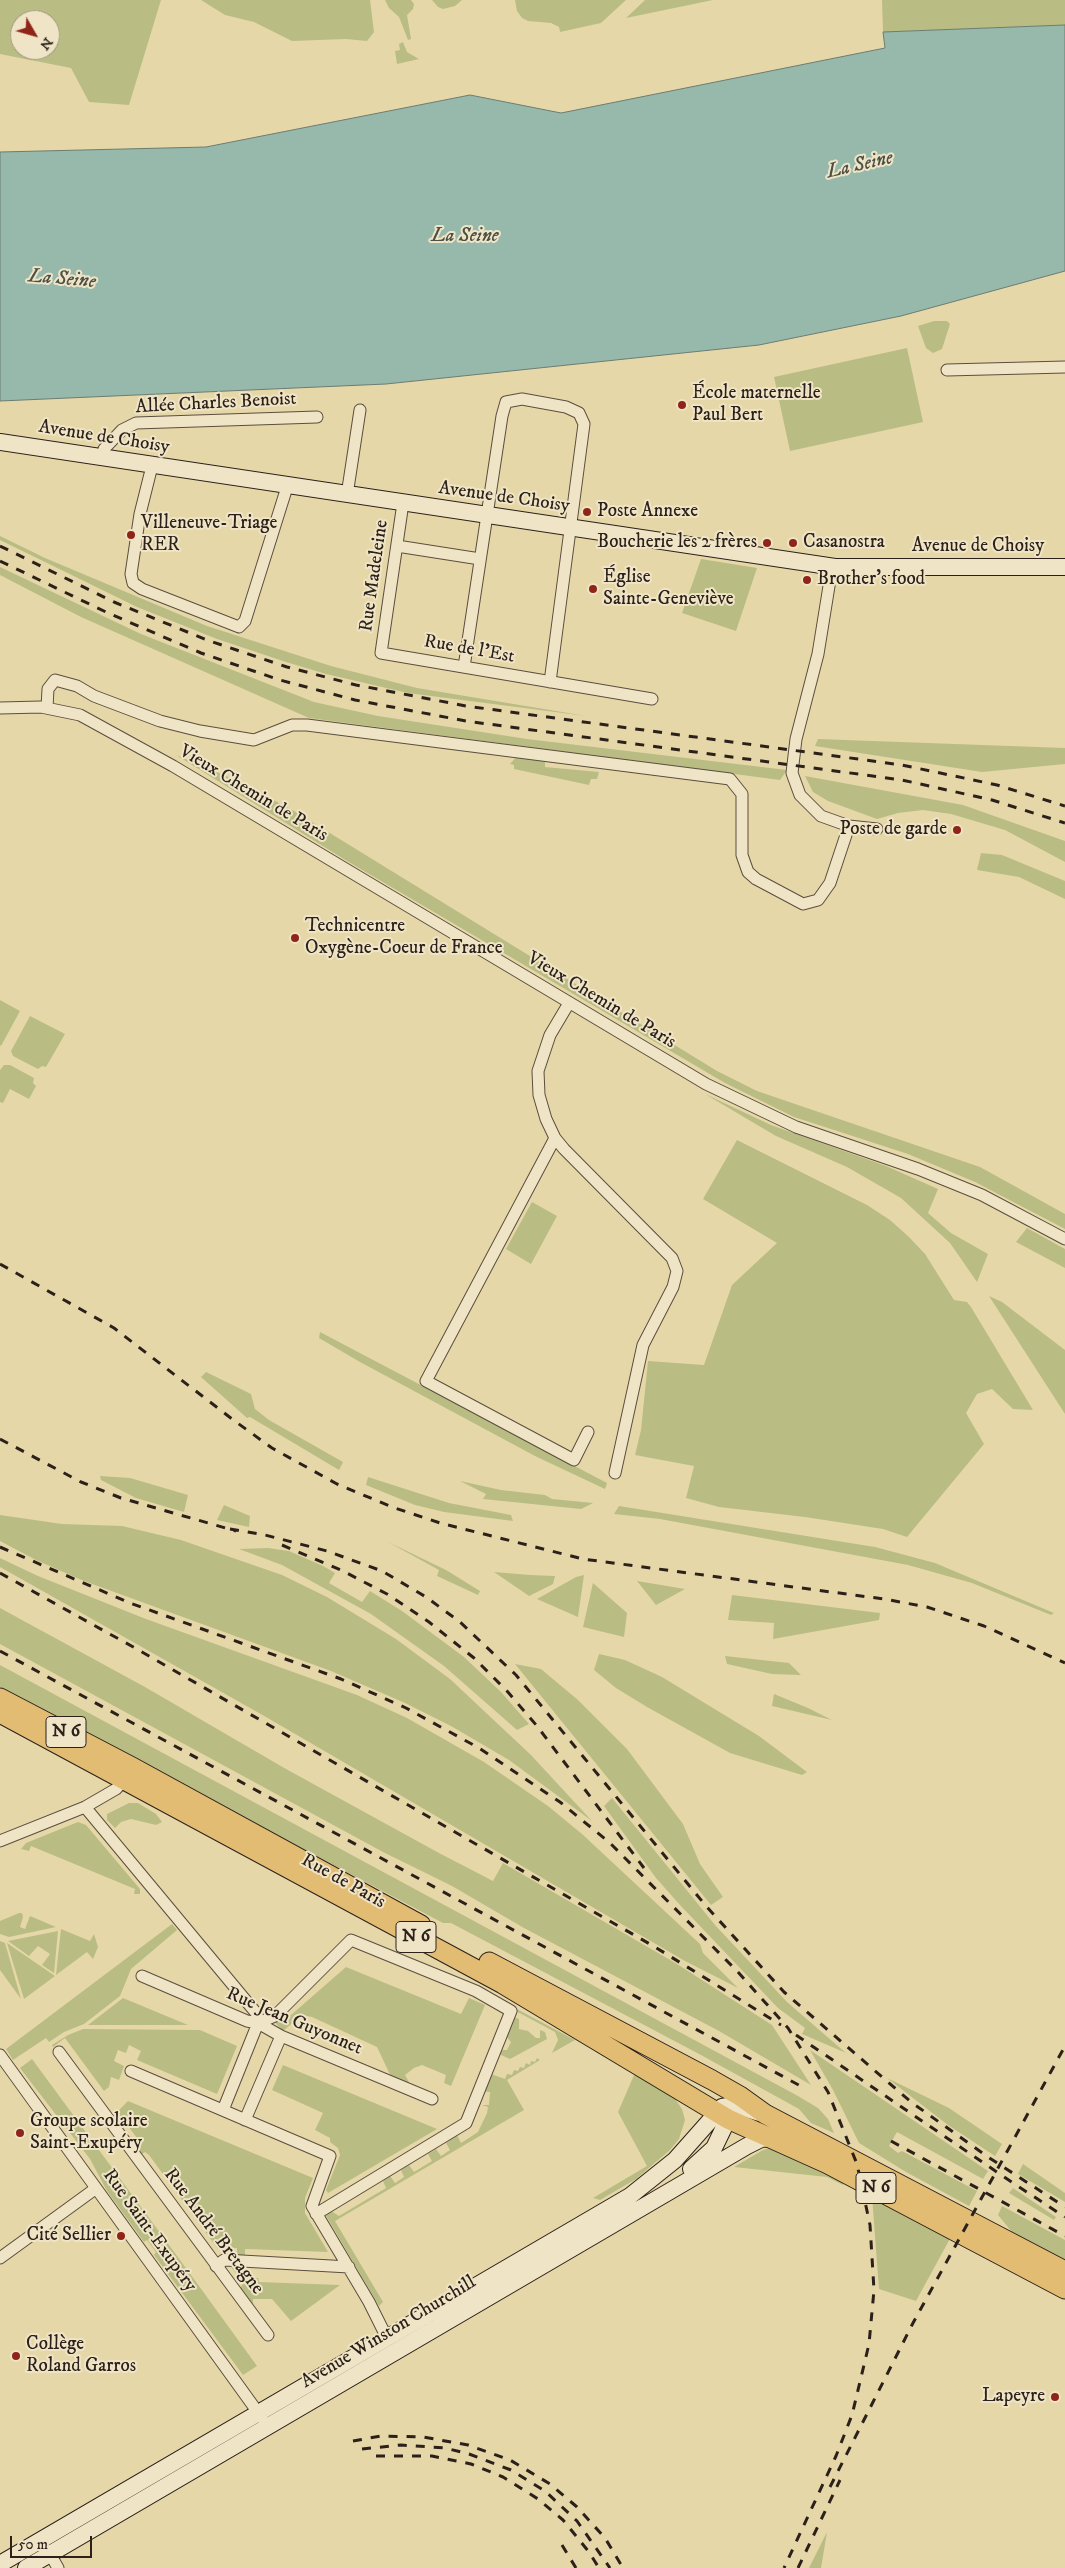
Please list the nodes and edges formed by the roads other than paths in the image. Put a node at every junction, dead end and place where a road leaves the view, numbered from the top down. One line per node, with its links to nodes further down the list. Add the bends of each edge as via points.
1 (1065, 366): 2 (street)
2 (947, 370)
3 (360, 410): 9 (street)
4 (318, 417): 6 (street, Allée Charles Benoist, via 136,423 122,430 104,449)
5 (0, 442): 6 (main road, Avenue de Choisy)
6 (104, 458): 7 (main road, Avenue de Choisy)
7 (152, 466): 8 (main road, Avenue de Choisy); 8 (street, via 140,514 131,574 133,583 239,628 245,621)
8 (287, 487): 9 (main road, Avenue de Choisy)
9 (347, 495): 10 (main road, Avenue de Choisy)
10 (403, 503): 11 (main road, Avenue de Choisy); 13 (street, Rue Madeleine)
11 (487, 515): 12 (main road, Avenue de Choisy); 12 (street, via 506,402 522,399 566,407 579,413 584,424); 14 (street)
12 (572, 528): 15 (main road, Avenue de Choisy); 19 (street)
13 (397, 546): 14 (street); 17 (street, Rue Madeleine)
14 (480, 559): 18 (street)
15 (835, 567): 16 (main road, Avenue de Choisy); 23 (street, via 830,580 822,637 796,739 792,773 806,803 821,816)
16 (1065, 567)
17 (381, 653): 18 (street, Rue de l'Est)
18 (464, 667): 19 (street, Rue de l'Est)
19 (550, 682): 20 (street, Rue de l'Est)
20 (652, 699)
21 (0, 708): 22 (street, Vieux Chemin de Paris)
22 (46, 708): 23 (street, via 48,689 55,680 160,721 254,740 292,725 307,725 730,779 742,794 742,856 748,872 802,904 818,900 830,884); 25 (street, Vieux Chemin de Paris, via 80,715 131,742)
23 (849, 826): 24 (street)
24 (877, 830)
25 (569, 1002): 26 (street, via 550,1035 538,1071 542,1106); 27 (street, Vieux Chemin de Paris, via 680,1070 749,1106 796,1127 928,1172 982,1195)
26 (555, 1138): 28 (street, via 426,1381 574,1460); 29 (street, via 667,1252 676,1266 675,1282 639,1356)
27 (1065, 1239)
28 (588, 1432)
29 (615, 1473)
30 (0, 1698): 32 (main road, Rue de Paris / N 6)
31 (0, 1713): 32 (main road, Rue de Paris / N 6)
32 (129, 1774): 33 (street, via 116,1789); 41 (main road, Rue de Paris / N 6); 44 (main road, Rue de Paris / N 6, via 287,1866 511,1989)
33 (85, 1807): 34 (street); 36 (street, via 249,2003 257,2014)
34 (0, 1841)
35 (142, 1976): 36 (street, Rue Jean Guyonnet)
36 (258, 2023): 37 (street, Rue Jean Guyonnet); 43 (street); 49 (street, via 275,2016 351,1940 476,1991 511,2011 466,2123)
37 (281, 2036): 42 (street, Rue Jean Guyonnet); 46 (street)
38 (59, 2052): 52 (street, Rue André Bretagne)
39 (0, 2055): 48 (street, Rue Saint-Exupéry)
40 (131, 2071): 43 (street)
41 (712, 2080): 44 (main road, via 719,2088); 45 (main road, N 6)
42 (432, 2099)
43 (222, 2110): 46 (street)
44 (718, 2110): 45 (main road, via 734,2105); 47 (main road, N 6); 50 (main road, via 714,2148 708,2156); 57 (main road, Avenue Winston Churchill, via 692,2143 645,2186)
45 (765, 2114): 54 (main road, N 6)
46 (245, 2120): 49 (street, via 330,2156 312,2206)
47 (773, 2138): 50 (main road, Avenue Winston Churchill, via 751,2143); 55 (main road, N 6, via 896,2198)
48 (95, 2189): 51 (street); 58 (street, Rue Saint-Exupéry)
49 (316, 2214): 53 (street)
50 (628, 2215): 59 (main road, Avenue Winston Churchill)
51 (0, 2258)
52 (216, 2266): 53 (street, via 224,2260); 56 (street, Rue André Bretagne)
53 (349, 2268): 57 (street)
54 (1065, 2271)
55 (1065, 2289)
56 (268, 2335)
57 (387, 2338): 58 (main road, Avenue Winston Churchill)
58 (259, 2413): 59 (street, Rue Saint-Exupéry); 61 (main road, Avenue Winston Churchill)
59 (268, 2428): 60 (main road, Avenue Winston Churchill)
60 (50, 2554): 62 (main road, Avenue Winston Churchill); 63 (street)
61 (0, 2564)
62 (26, 2568)
63 (58, 2568)

